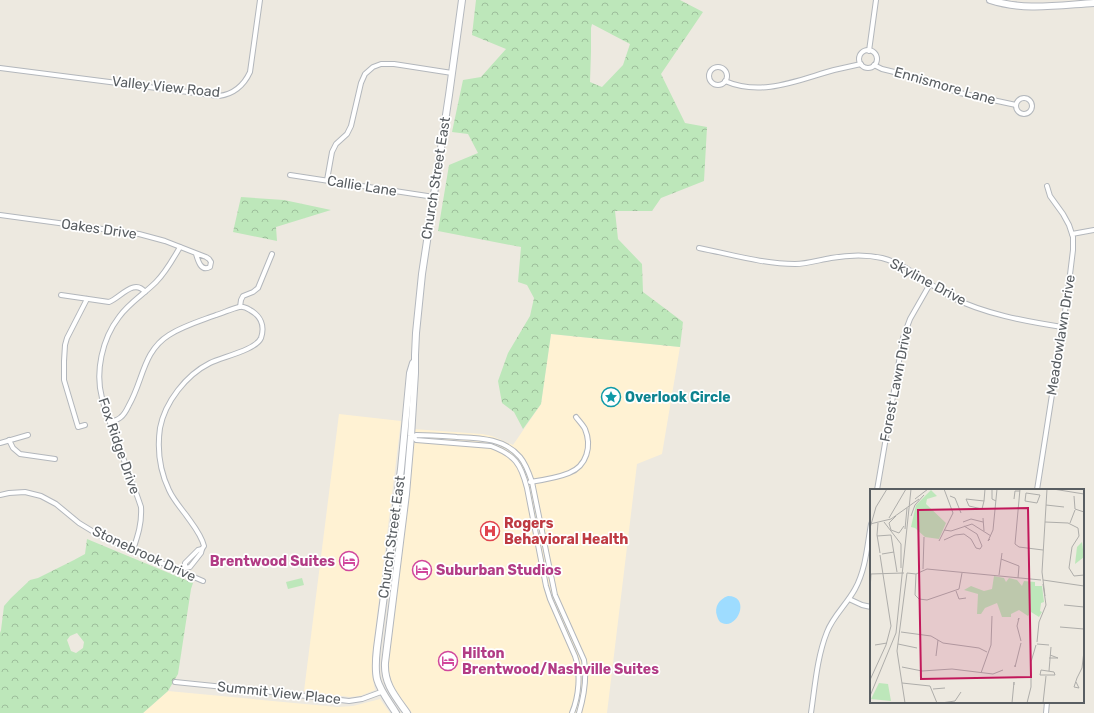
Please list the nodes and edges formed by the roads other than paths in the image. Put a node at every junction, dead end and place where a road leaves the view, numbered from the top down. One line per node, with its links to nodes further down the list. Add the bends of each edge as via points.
1 (260, 0): 9 (street, Valley View Road, via 250,72 239,87 219,96)
2 (462, 0): 10 (main road, Church Street East)
3 (876, 0): 6 (street)
4 (990, 0): 5 (main road, via 1029,6)
5 (1094, 3)
6 (869, 50): 7 (street, via 860,55); 8 (street, via 876,56)
7 (861, 64): 8 (street, via 867,68); 11 (street, via 773,87 741,87)
8 (874, 66): 12 (street, Ennismore Lane, via 960,93)
9 (0, 68)
10 (452, 73): 14 (street, via 394,64 373,67 365,74 361,83 351,126 332,152); 16 (main road, Church Street East)
11 (725, 81): 11 (street, via 727,77 723,69 714,68 710,72 709,78 712,83 720,85)
12 (1016, 105): 12 (street, Ennismore Lane, via 1017,111 1022,114 1027,114 1032,108 1032,103 1026,98 1018,100)
13 (290, 175): 14 (street, Callie Lane)
14 (327, 180): 16 (street, Callie Lane)
15 (1047, 186): 19 (street, Meadowlawn Drive)
16 (434, 197): 30 (main road, Church Street East, via 422,274)
17 (0, 215): 20 (street, Oakes Drive, via 139,234)
18 (1094, 230): 19 (street)
19 (1072, 234): 29 (street, Meadowlawn Drive, via 1073,256)
20 (180, 247): 22 (street, Oakes Drive); 25 (street, Fox Ridge Drive, via 163,274)
21 (699, 248): 24 (street, Skyline Drive, via 797,264 846,256 872,256 903,267)
22 (196, 254)
23 (272, 254): 28 (street, via 258,288 243,296)
24 (930, 284): 29 (street, Skyline Drive, via 949,296 976,307 1016,319); 41 (street, Forest Lawn Drive, via 910,319 903,338)
25 (145, 292): 27 (street, via 134,287 110,302); 32 (street, Fox Ridge Drive, via 118,318 104,350 99,382 101,397)
26 (61, 296): 27 (street)
27 (87, 299): 33 (street, via 66,340 63,376 78,427)
28 (240, 307): 32 (street, via 191,324 159,342 149,355 126,411 118,420); 46 (street, via 254,312 261,319 261,337 251,347 211,362 195,373 172,398 160,428 159,451 169,492 202,538 204,546 185,562)
29 (1062, 327): 42 (street, Meadowlawn Drive)
30 (415, 355): 35 (main road, Church Street East); 51 (main road, Church Street East, via 410,373 401,469 376,660 376,679)
31 (576, 417): 39 (street, via 582,424 589,444 584,461 568,474)
32 (110, 422): 45 (street, Fox Ridge Drive, via 141,507 140,531)
33 (85, 425)
34 (28, 435): 36 (street)
35 (413, 437): 39 (street, via 416,435 478,438 495,441 520,456); 40 (street, via 416,440 477,444 501,450 517,463); 54 (main road, Church Street East, via 384,670 389,687)
36 (9, 440): 37 (street); 38 (street, via 20,454)
37 (0, 443)
38 (55, 459)
39 (532, 482): 40 (street); 56 (street, via 554,595 586,669)
40 (526, 483): 55 (street, via 546,586 578,665 576,704)
41 (877, 489)
42 (1037, 489)
43 (0, 495): 45 (street, Stonebrook Drive, via 25,492 41,496 102,537)
44 (870, 530): 48 (street, via 864,566)
45 (133, 550): 46 (street, Stonebrook Drive)
46 (183, 570): 47 (street, Stonebrook Drive)
47 (203, 580)
48 (849, 599): 49 (street); 57 (street, via 825,636)
49 (870, 607)
50 (175, 682): 51 (street, Summit View Place, via 349,701)
51 (381, 692): 53 (main road, Church Street East)
52 (1047, 703): 58 (street)
53 (396, 713)
54 (407, 713)
55 (572, 713)
56 (579, 713)
57 (811, 713)
58 (1046, 713)

